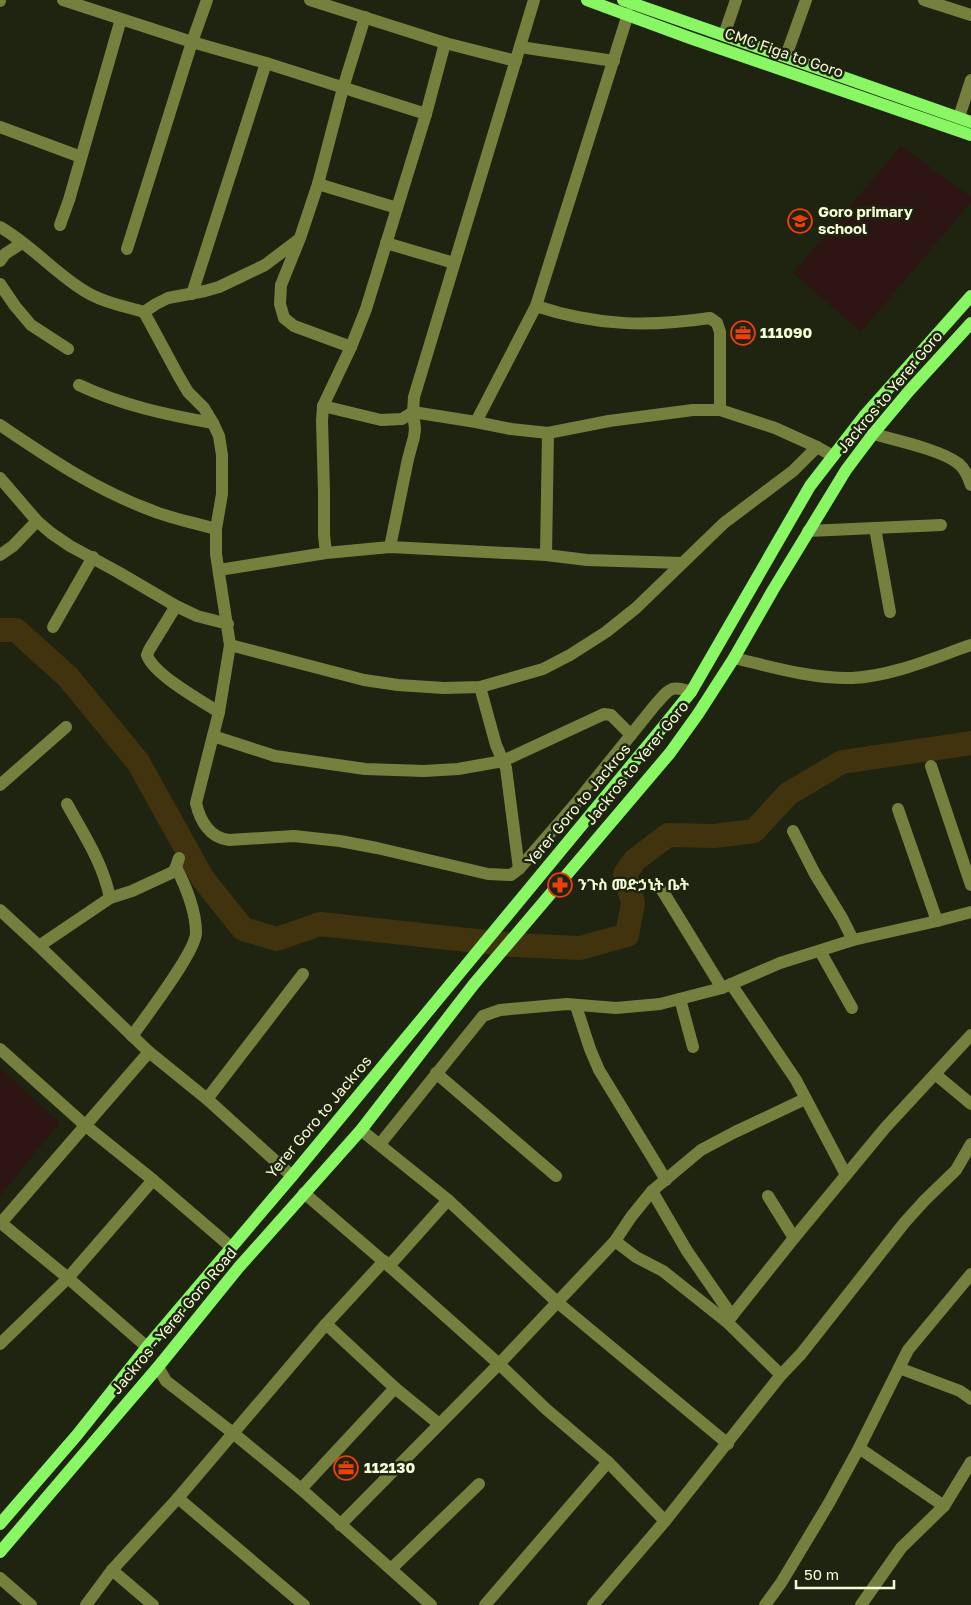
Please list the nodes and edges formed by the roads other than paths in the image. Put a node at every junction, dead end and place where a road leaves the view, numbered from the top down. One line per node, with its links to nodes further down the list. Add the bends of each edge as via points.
1 (63, 0): 13 (street)
2 (207, 0): 17 (street)
3 (310, 0): 12 (street)
4 (534, 0): 19 (street)
5 (588, 0): 10 (main road, CMC Figa to Goro)
6 (623, 0): 14 (main road)
7 (736, 0): 15 (street)
8 (806, 0): 20 (street)
9 (924, 0): 11 (street)
10 (628, 14): 16 (main road, CMC Figa to Goro); 22 (street)
11 (971, 15)
12 (365, 17): 18 (street); 25 (street)
13 (121, 19): 17 (street); 30 (street)
14 (694, 24): 15 (main road); 16 (main road)
15 (724, 35): 20 (main road)
16 (690, 38): 29 (main road, CMC Figa to Goro)
17 (192, 42): 23 (street); 38 (street)
18 (445, 43): 21 (street); 26 (street)
19 (520, 47): 21 (street); 22 (street)
20 (786, 56): 27 (main road)
21 (516, 61): 40 (street)
22 (614, 61): 44 (street)
23 (266, 63): 25 (street); 42 (street)
24 (971, 80): 27 (street)
25 (343, 88): 26 (street); 31 (street)
26 (426, 114): 32 (street)
27 (965, 120)
28 (0, 127): 30 (street)
29 (971, 135)
30 (81, 157): 33 (street)
31 (318, 184): 32 (street); 35 (street)
32 (397, 208): 37 (street)
33 (60, 225)
34 (0, 227): 36 (street)
35 (300, 238): 42 (street, via 265,265 219,287); 47 (street, via 281,285 280,304 284,318 294,326)
36 (22, 243): 39 (street, via 4,254); 45 (street, via 84,291)
37 (386, 243): 40 (street); 47 (street)
38 (128, 250)
39 (0, 261)
40 (454, 263): 52 (street, via 414,397)
41 (0, 284): 48 (street, via 31,325)
42 (192, 294): 45 (street, via 168,298)
43 (971, 296): 59 (main road, via 865,415)
44 (536, 306): 51 (street, via 584,319 637,324 710,318 717,323 720,332); 53 (street)
45 (144, 312): 54 (street, via 188,392)
46 (971, 323): 57 (main road, Jackros to Yerer Goro)
47 (351, 347): 50 (street)
48 (68, 349)
49 (79, 385): 54 (street, via 102,396)
50 (323, 406): 52 (street, via 381,420 402,419); 68 (street)
51 (720, 410): 56 (street, via 693,410 609,421); 58 (street, via 775,428)
52 (413, 412): 53 (street); 67 (street, via 414,437)
53 (476, 422): 56 (street)
54 (213, 423): 65 (street, via 219,436 222,470)
55 (0, 425): 65 (street, via 89,483 155,512)
56 (548, 433): 70 (street)
57 (873, 434): 61 (street, via 949,458 961,465); 66 (main road, Jackros to Yerer Goro)
58 (817, 447): 59 (street); 72 (street, via 793,471 724,523)
59 (833, 456): 82 (main road, via 810,486)
60 (0, 478): 62 (street)
61 (971, 485)
62 (37, 521): 69 (street); 71 (street, via 70,546)
63 (941, 526): 64 (street)
64 (875, 528): 66 (street); 75 (street)
65 (216, 529): 73 (street)
66 (808, 531): 80 (main road, Jackros to Yerer Goro)
67 (390, 547): 68 (street); 70 (street)
68 (326, 553): 73 (street)
69 (0, 555)
70 (546, 555): 72 (street, via 587,560)
71 (93, 558): 74 (street); 77 (street)
72 (682, 563): 81 (street, via 636,608 570,655 543,669)
73 (219, 570): 76 (street)
74 (176, 606): 76 (street, via 197,616); 83 (street, via 147,655 149,661)
75 (890, 612)
76 (228, 624): 78 (street)
77 (53, 627)
78 (230, 645): 81 (street, via 338,674 398,686); 83 (street)
79 (971, 645): 80 (street, via 903,668 852,678 813,674)
80 (734, 658): 118 (main road, Jackros to Yerer Goro, via 670,752 474,984)
81 (480, 687): 87 (street)
82 (691, 692): 85 (street, via 678,687 669,690); 124 (main road, Yerer Goro to Jackros)
83 (219, 712): 86 (street)
84 (66, 727): 89 (street)
85 (630, 734): 87 (street, via 611,715 604,714); 93 (street)
86 (213, 736): 87 (street, via 275,756 365,769 441,770); 93 (street, via 196,803 199,817 220,839 294,836 378,848 488,874 511,875)
87 (503, 762): 93 (street)
88 (931, 766): 94 (street)
89 (0, 785)
90 (67, 804): 96 (street, via 98,859)
91 (898, 809): 99 (street)
92 (793, 831): 100 (street)
93 (519, 869)
94 (971, 885)
95 (662, 890): 104 (street)
96 (110, 898): 101 (street); 109 (street, via 173,872 178,862 194,914 196,934 186,957)
97 (0, 910): 101 (street)
98 (971, 912): 99 (street)
99 (937, 921): 100 (street)
100 (853, 940): 102 (street)
101 (39, 946): 109 (street)
102 (820, 950): 104 (street); 107 (street)
103 (303, 974): 115 (street)
104 (726, 986): 105 (street); 116 (street, via 796,1080)
105 (680, 999): 106 (street, via 616,1008); 110 (street)
106 (576, 1006): 113 (street, via 500,1010 483,1016); 127 (street, via 599,1070)
107 (852, 1008)
108 (971, 1035): 114 (street)
109 (132, 1036): 112 (street)
110 (693, 1047)
111 (0, 1049): 119 (street)
112 (149, 1052): 115 (street); 119 (street)
113 (436, 1072): 121 (street); 125 (street)
114 (935, 1074): 117 (street); 123 (street)
115 (207, 1099): 124 (street)
116 (805, 1099): 123 (street); 127 (street, via 701,1150)
117 (971, 1104)
118 (376, 1111): 120 (main road, Jackros - Yerer Goro Road)
119 (86, 1126): 126 (street); 132 (street)
120 (361, 1130): 121 (street); 129 (main road, Jackros - Yerer Goro Road)
121 (380, 1144): 131 (street)
122 (971, 1144): 147 (street, via 956,1170 905,1222)
123 (846, 1175): 133 (street)
124 (292, 1176): 135 (main road, Yerer Goro to Jackros)
125 (556, 1176)
126 (153, 1180): 135 (street); 138 (street)
127 (666, 1180): 128 (street)
128 (652, 1191): 134 (street); 140 (street)
129 (304, 1193): 136 (street); 145 (main road, Jackros - Yerer Goro Road)
130 (768, 1196): 133 (street)
131 (448, 1200): 136 (street); 139 (street)
132 (1, 1223): 138 (street)
133 (794, 1238): 140 (street)
134 (615, 1242): 139 (street); 140 (street, via 663,1271)
135 (231, 1247): 143 (main road, Yerer Goro to Jackros)
136 (387, 1263): 141 (street); 144 (street)
137 (971, 1274): 146 (street, via 908,1350)
138 (68, 1278): 142 (street); 143 (street)
139 (557, 1302): 144 (street); 152 (street)
140 (729, 1319): 147 (street)
141 (326, 1324): 148 (street); 151 (street)
142 (0, 1344)
143 (147, 1347): 161 (main road, Yerer Goro to Jackros)
144 (499, 1364): 150 (street); 154 (street)
145 (158, 1367): 151 (street, via 166,1381); 163 (main road, Jackros - Yerer Goro Road)
146 (899, 1368): 149 (street, via 960,1391); 153 (street)
147 (781, 1375): 152 (street)
148 (396, 1388): 150 (street); 157 (street)
149 (971, 1399)
150 (439, 1424): 162 (street)
151 (233, 1433): 157 (street); 158 (street)
152 (728, 1444): 160 (street)
153 (859, 1448): 159 (street); 174 (street, via 811,1535)
154 (608, 1462): 160 (street); 172 (street)
155 (971, 1462): 159 (street)
156 (479, 1484): 164 (street)
157 (301, 1489): 162 (street)
158 (178, 1498): 165 (street); 170 (street)
159 (944, 1506): 175 (street, via 901,1548)
160 (665, 1521): 173 (street)
161 (0, 1524)
162 (340, 1525): 164 (street)
163 (0, 1552)
164 (391, 1569): 171 (street)
165 (112, 1570): 168 (street); 169 (street)
166 (0, 1578): 167 (street)
167 (32, 1605)
168 (86, 1605)
169 (153, 1605)
170 (304, 1605)
171 (431, 1605)
172 (485, 1605)
173 (594, 1605)
174 (766, 1605)
175 (861, 1605)

